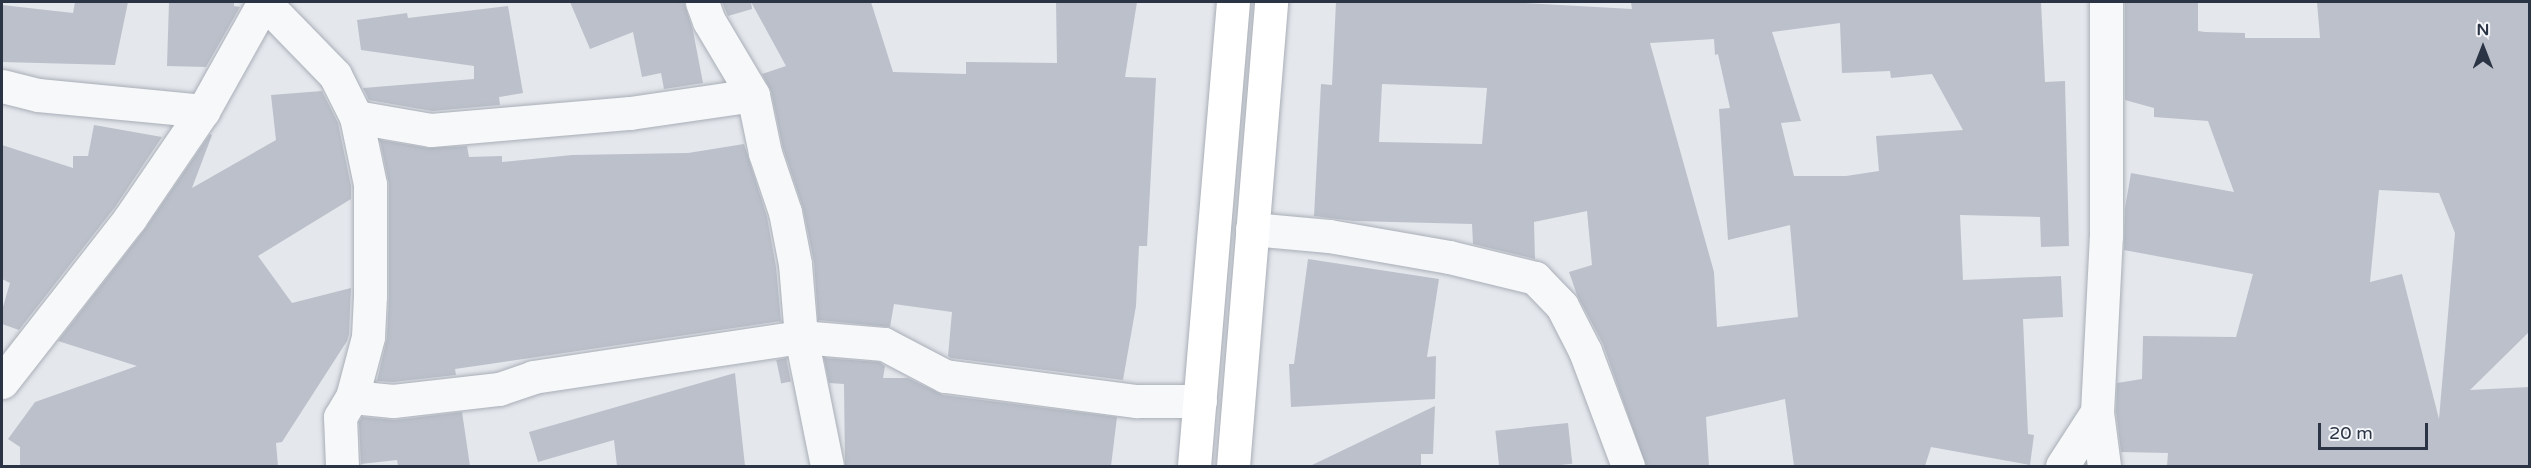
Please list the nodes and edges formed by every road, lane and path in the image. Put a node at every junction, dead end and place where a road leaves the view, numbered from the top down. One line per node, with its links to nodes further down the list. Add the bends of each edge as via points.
1 (264, 2): 8 (street); 9 (street, via 335,75)
2 (702, 2): 7 (street)
3 (1233, 2): 14 (street)
4 (1271, 2): 10 (street)
5 (2106, 2): 15 (street, via 2106,237)
6 (2, 86): 8 (street, via 38,95)
7 (753, 95): 9 (street, via 630,113 431,130); 11 (street, via 765,153 785,212 795,264)
8 (203, 111): 12 (street, via 130,218)
9 (356, 117): 13 (street, via 370,184 370,296 368,337)
10 (1252, 229): 19 (street); 20 (street, via 1449,256 1535,278 1562,306 1585,351)
11 (801, 337): 13 (street, via 533,377 498,388 393,401); 14 (street, via 884,344 945,376 1136,401); 17 (street)
12 (2, 382)
13 (352, 397): 16 (street, via 339,417)
14 (1200, 401): 18 (street)
15 (2097, 412): 21 (street); 22 (street)
16 (342, 466)
17 (827, 466)
18 (1194, 466)
19 (1233, 466)
20 (1628, 466)
21 (2062, 466)
22 (2104, 466)

